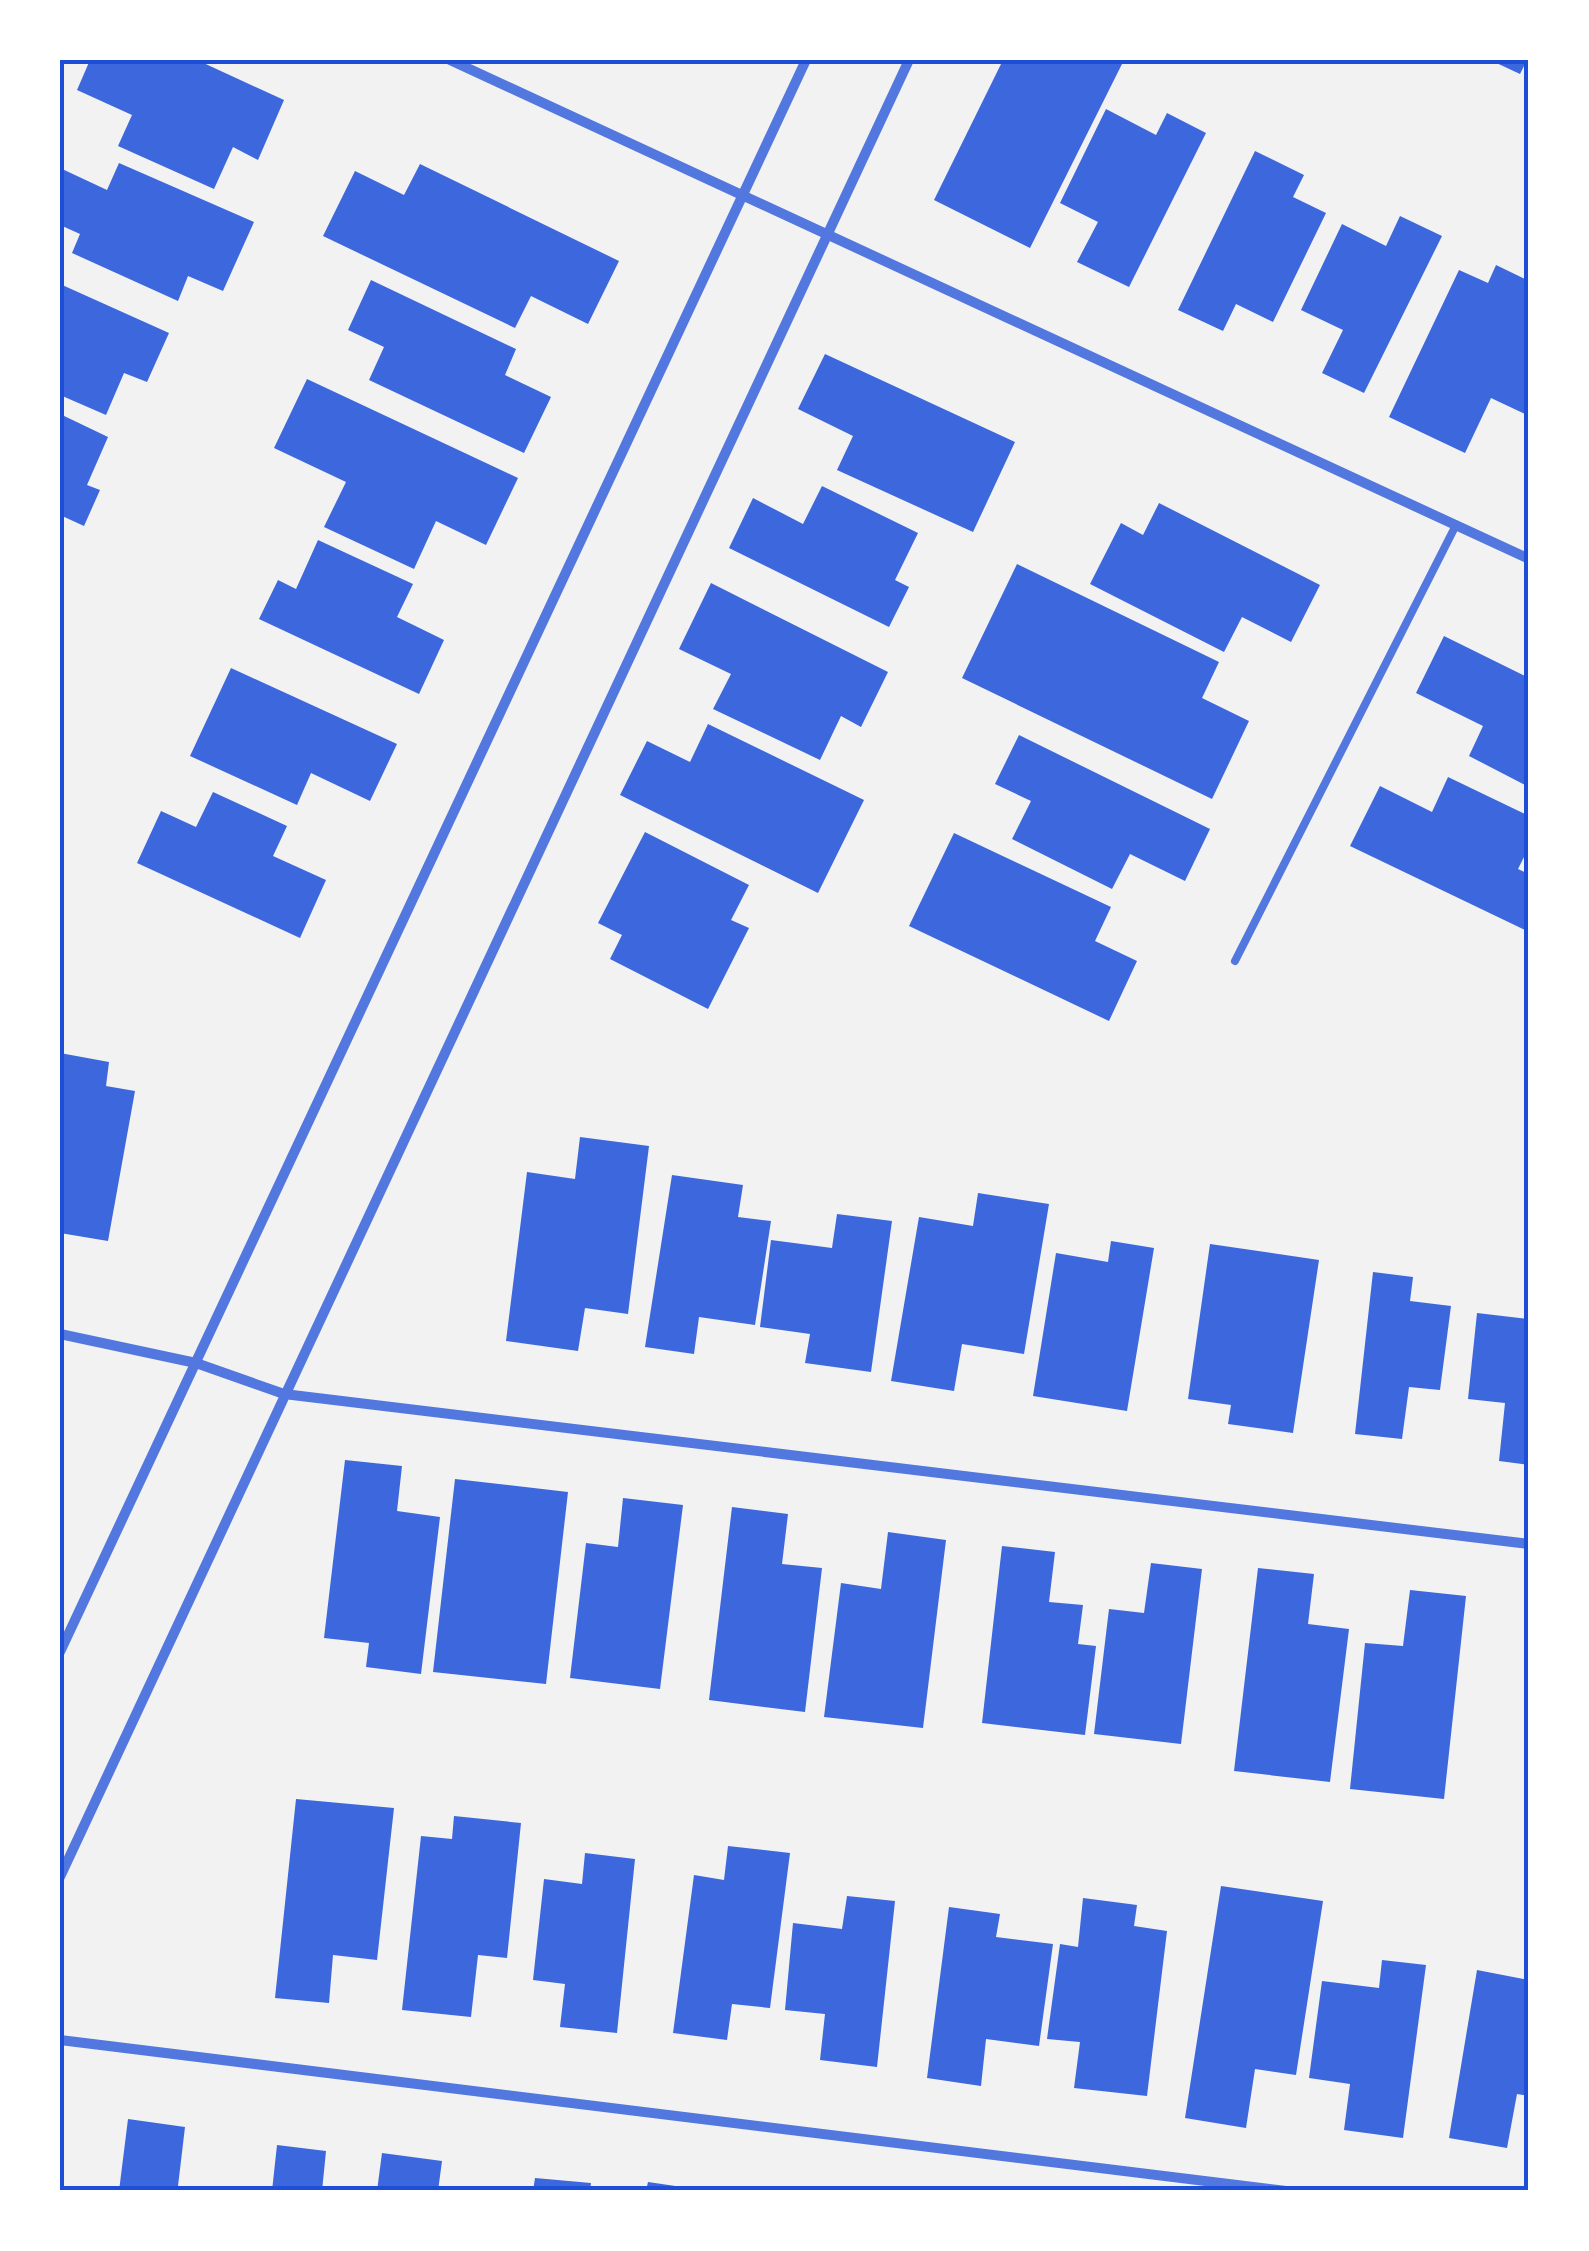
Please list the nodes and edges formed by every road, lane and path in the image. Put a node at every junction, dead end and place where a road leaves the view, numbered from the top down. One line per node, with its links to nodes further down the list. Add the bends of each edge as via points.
1 (450, 60): 4 (street)
2 (806, 60): 4 (street)
3 (909, 60): 5 (street)
4 (743, 196): 5 (street); 10 (street)
5 (827, 234): 6 (street); 11 (street)
6 (1456, 525): 7 (street); 8 (lane)
7 (1529, 558)
8 (1236, 961)
9 (60, 1334): 10 (street)
10 (196, 1364): 11 (street); 13 (street)
11 (284, 1394): 12 (street); 14 (street)
12 (1529, 1544)
13 (60, 1652)
14 (60, 1877)
15 (60, 2040): 16 (street)
16 (1286, 2191)

